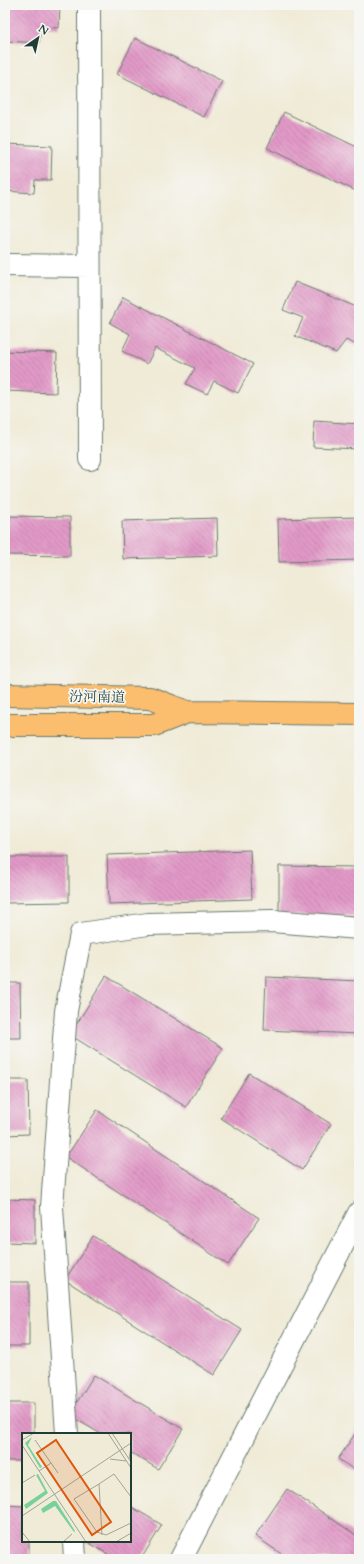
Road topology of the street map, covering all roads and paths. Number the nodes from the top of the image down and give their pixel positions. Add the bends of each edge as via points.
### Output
1 (89, 5) edge
2 (5, 265) edge
3 (90, 266) junction
4 (90, 459) dead end
5 (5, 695) edge
6 (187, 712) junction
7 (359, 714) edge
8 (5, 725) edge
9 (359, 928) edge
10 (359, 1213) edge
11 (67, 1433) edge
12 (74, 1542) edge
13 (75, 1559) edge
14 (181, 1559) edge

1 - 3 lane
2 - 3 lane
3 - 4 lane
5 - 6 main road, 汾河南道 via 150,698
6 - 7 main road, 汾河南道
6 - 8 main road, 汾河南道 via 154,725
9 - 11 lane via 272,921 148,924 81,934 66,1011 52,1207
10 - 14 lane
12 - 13 lane

